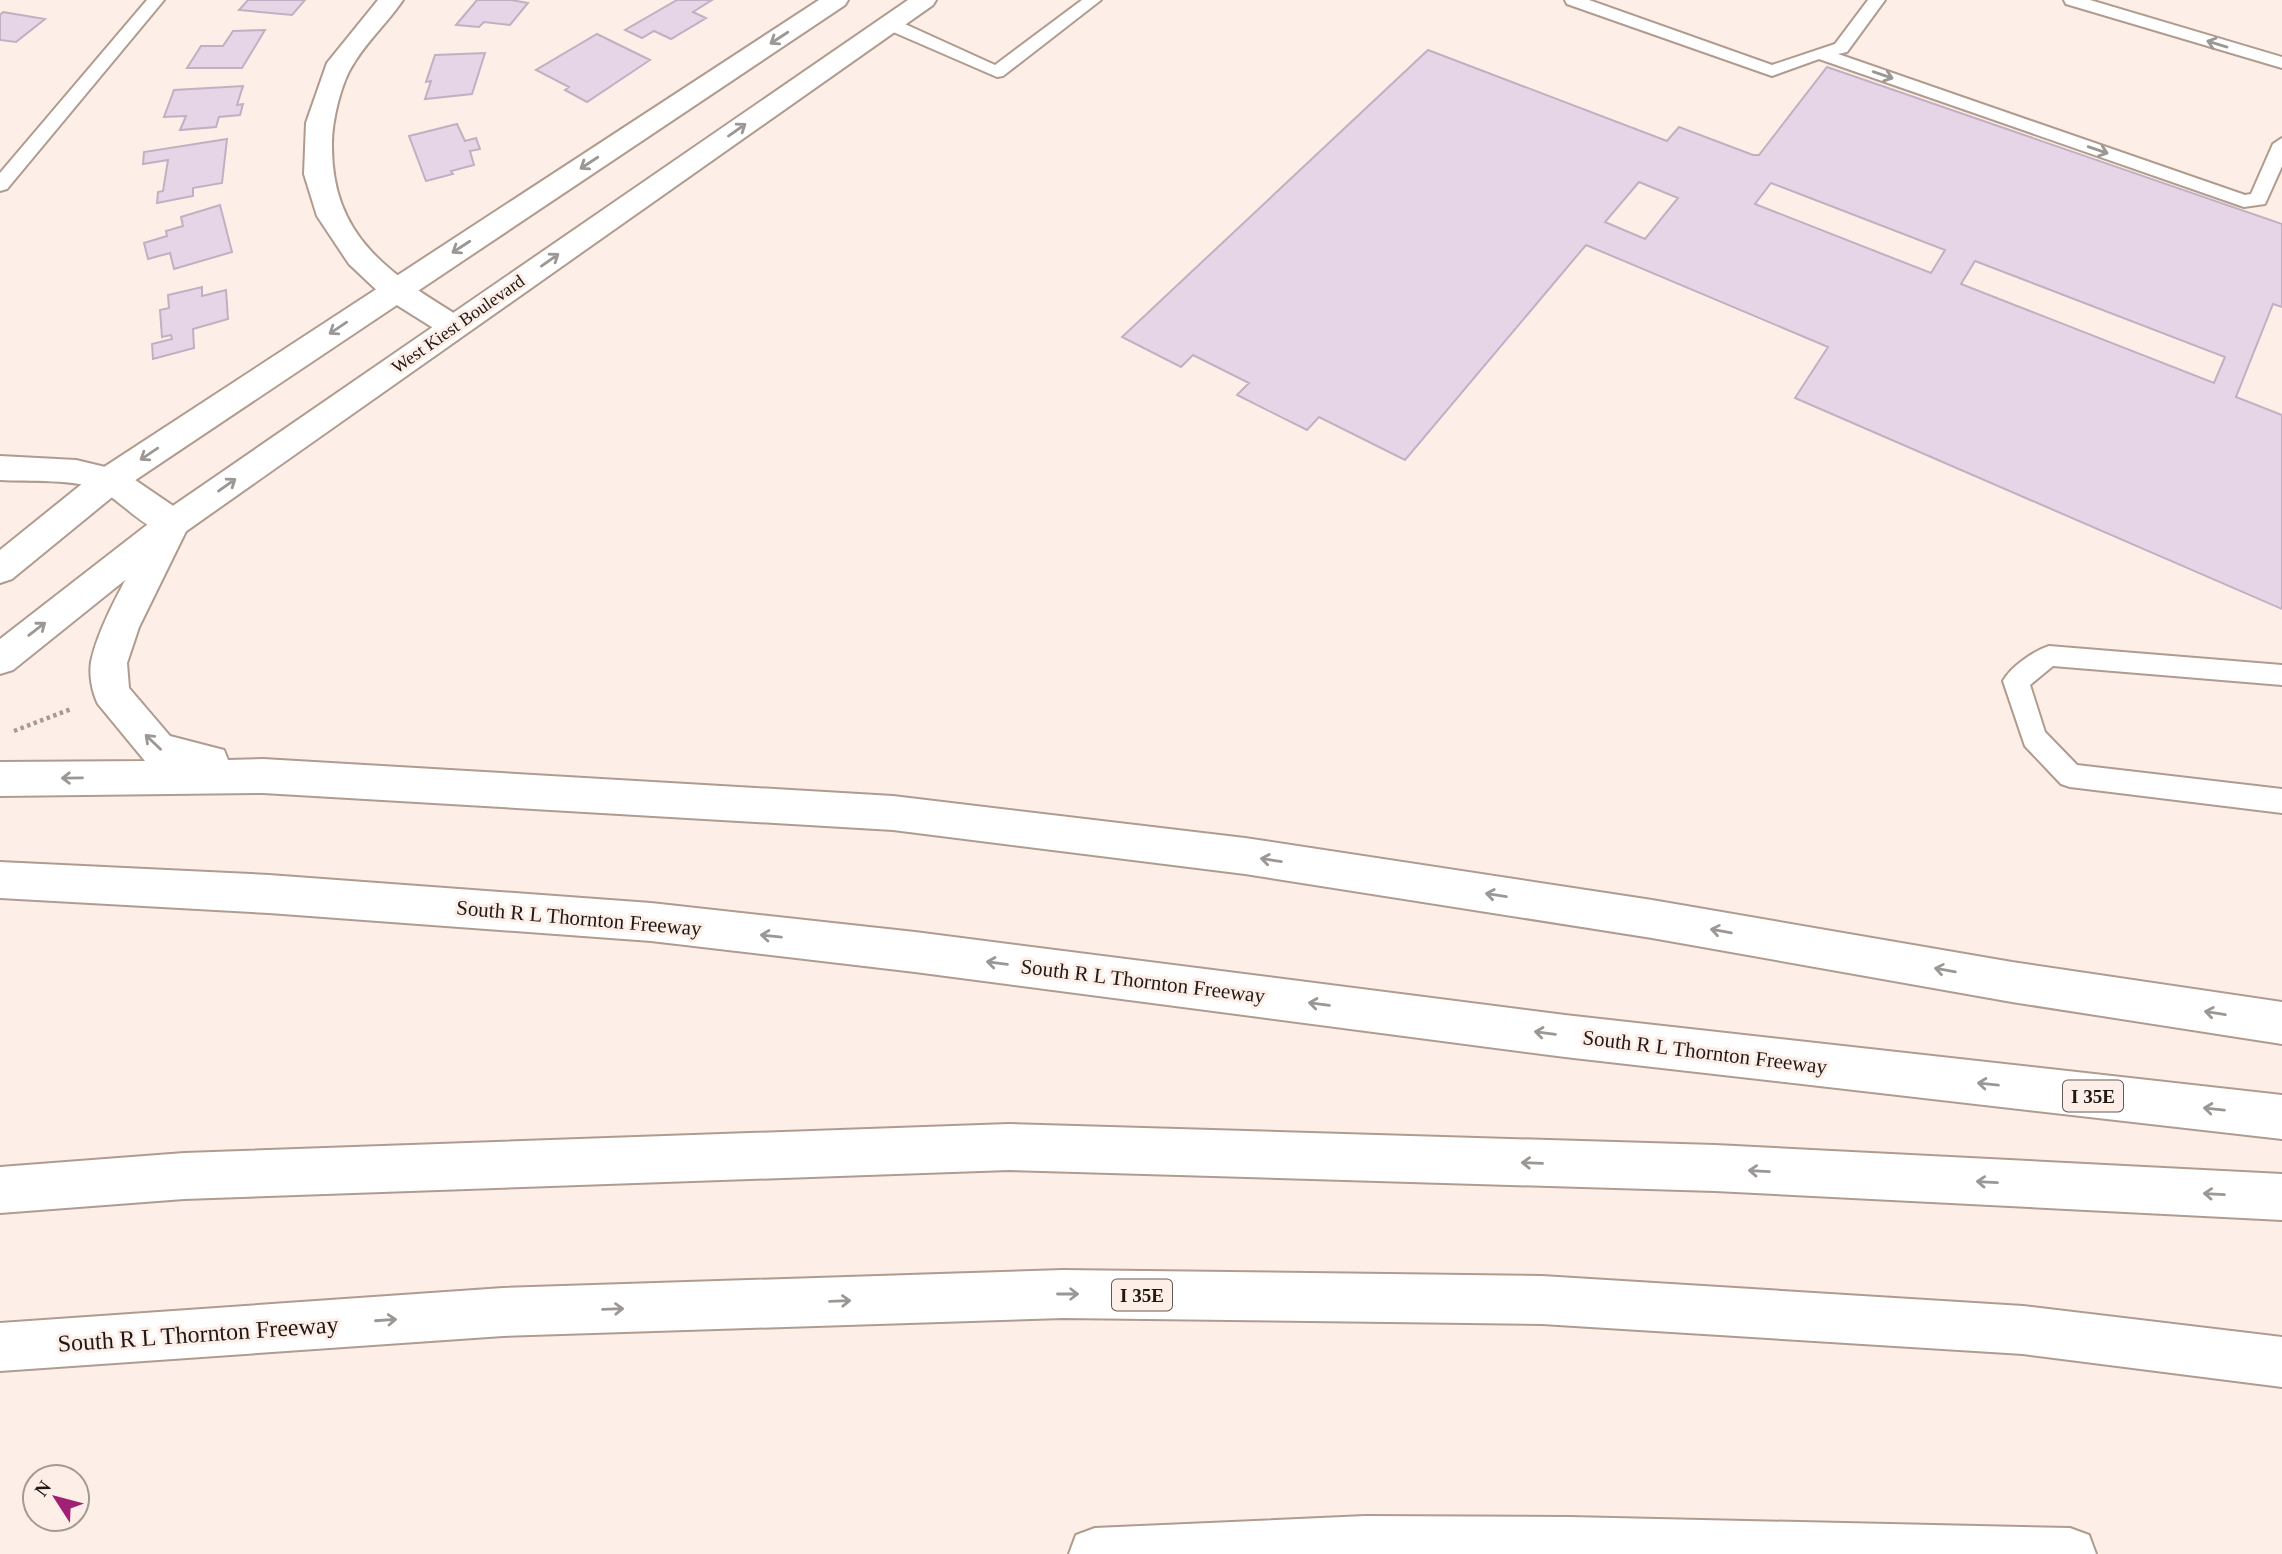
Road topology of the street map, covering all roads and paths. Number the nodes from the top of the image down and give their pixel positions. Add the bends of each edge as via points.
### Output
1 (156, 0) edge
2 (391, 0) edge
3 (836, 0) edge
4 (924, 0) edge
5 (1093, 0) edge
6 (1573, 0) edge
7 (1877, 0) edge
8 (2072, 0) edge
9 (890, 24) junction
10 (1819, 53) junction
11 (2282, 63) edge
12 (2282, 144) edge
13 (0, 185) edge
14 (395, 290) junction
15 (454, 327) junction
16 (0, 468) edge
17 (110, 480) junction
18 (173, 523) junction
19 (0, 569) edge
20 (0, 659) edge
21 (2282, 675) edge
22 (75, 707) dead end
23 (13, 732) dead end
24 (263, 776) junction
25 (0, 779) edge
26 (2282, 801) edge
27 (8, 879) edge
28 (2282, 1023) edge
29 (2282, 1117) edge
30 (0, 1190) edge
31 (2282, 1197) edge
32 (0, 1347) edge
33 (2282, 1362) edge
34 (1095, 1554) edge
35 (2070, 1554) edge

1 - 13 lane
2 - 14 main road via 340,63 319,123 318,174 331,216 359,257
3 -> 14 main road
4 - 9 main road, West Kiest Boulevard
5 - 9 lane via 997,72
6 - 10 lane via 1772,71
7 - 10 lane via 1841,48
11 -> 8 lane
15 -> 9 main road, West Kiest Boulevard
10 -> 12 lane via 2244,201 2258,200
14 - 15 main road
14 -> 17 main road
18 -> 15 main road, West Kiest Boulevard
16 - 17 main road via 76,472
17 - 18 main road
17 - 19 main road
20 -> 18 main road, West Kiest Boulevard
24 -> 18 main road via 158,749 111,693 109,663 121,628
21 - 26 lane via 2049,656 2016,681 2034,738 2070,776
22 - 23 path
24 -> 25 main road
28 -> 24 main road via 1245,856 893,813
29 -> 27 main road, South R L Thornton Freeway / I 35E via 1565,1036 651,922
31 -> 30 main road via 1715,1168 1009,1147 184,1176
32 -> 33 main road, South R L Thornton Freeway / I 35E via 503,1312 1063,1294 1542,1300 2023,1330
34 - 35 main road via 1364,1542

